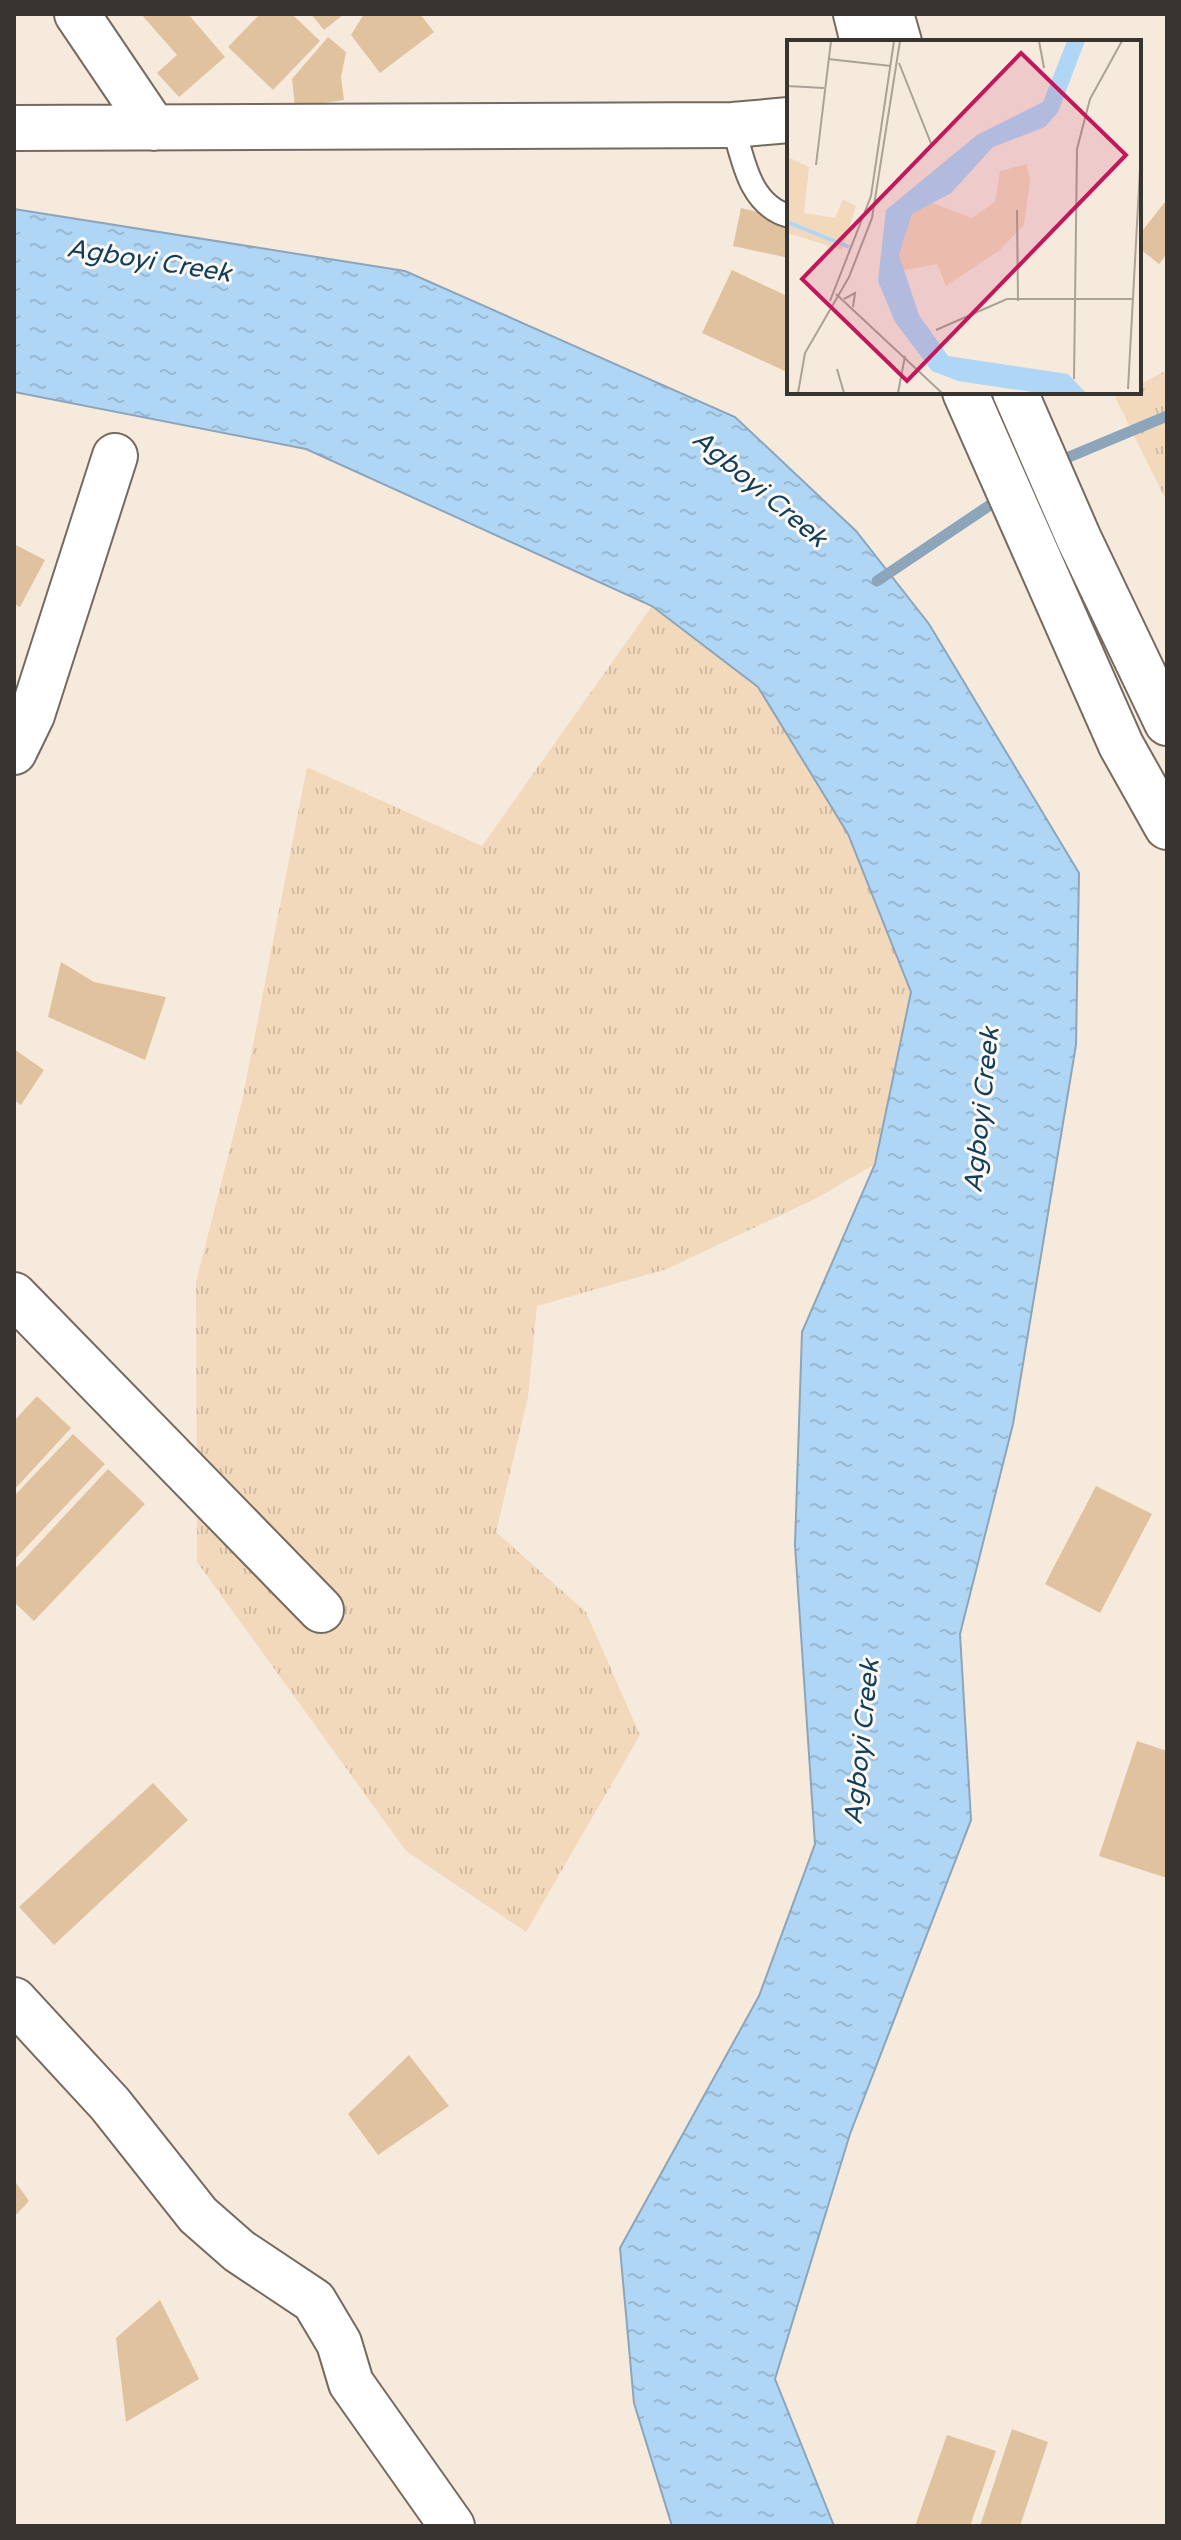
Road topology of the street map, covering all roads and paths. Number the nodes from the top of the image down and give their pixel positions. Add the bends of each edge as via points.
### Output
1 (77, 14) edge
2 (856, 14) edge
3 (891, 14) edge
4 (862, 40) edge
5 (898, 40) edge
6 (787, 120) edge
7 (733, 125) junction
8 (14, 128) edge
9 (154, 128) junction
10 (787, 216) edge
11 (966, 394) edge
12 (1016, 394) edge
13 (115, 456) dead end
14 (1167, 723) edge
15 (14, 752) edge
16 (1167, 827) edge
17 (14, 1295) edge
18 (321, 1610) dead end
19 (14, 2000) edge
20 (452, 2526) edge

1 - 9 street
2 - 4 street
3 - 5 street
6 - 7 street
7 - 9 street
7 - 10 lane via 750,183 759,197
8 - 9 street
11 - 16 street via 1121,745
12 - 14 street
13 - 15 street via 32,715
17 - 18 street
19 - 20 street via 110,2104 198,2215 239,2251 314,2301 339,2343 351,2383

